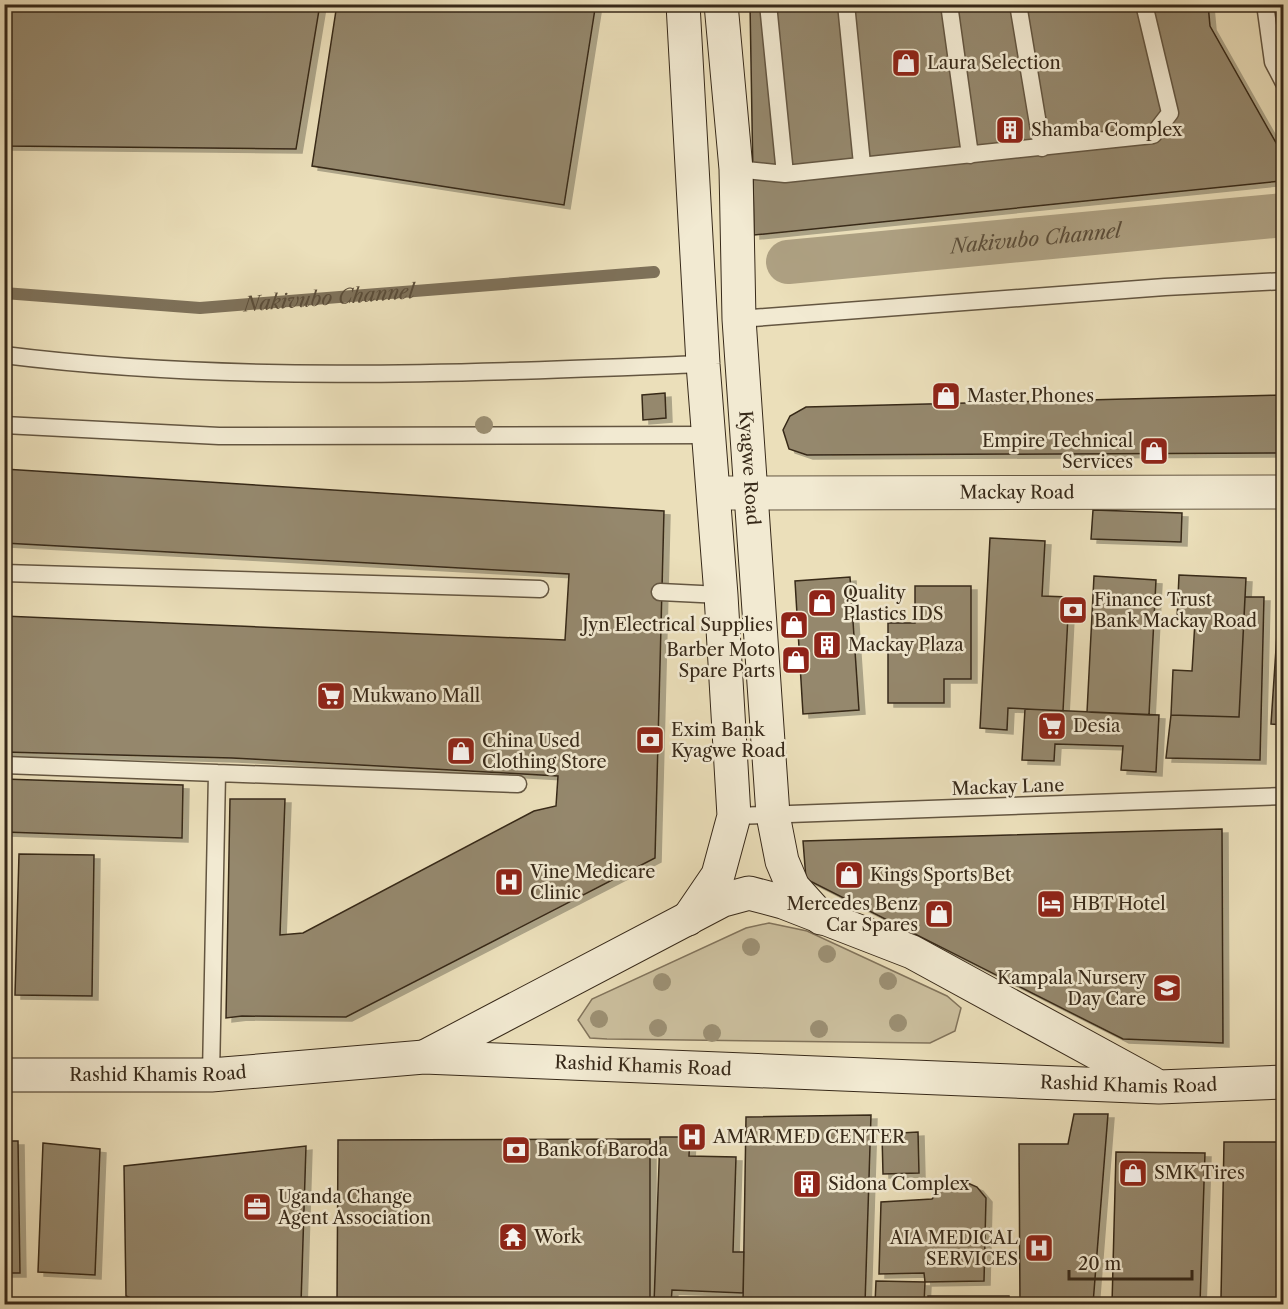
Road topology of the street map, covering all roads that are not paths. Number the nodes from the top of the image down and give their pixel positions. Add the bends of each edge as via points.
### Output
1 (683, 4) edge
2 (721, 4) edge
3 (768, 4) edge
4 (846, 4) edge
5 (949, 4) edge
6 (1018, 4) edge
7 (1144, 4) edge
8 (1265, 4) edge
9 (1284, 83) edge
10 (1042, 148) junction
11 (970, 154) junction
12 (862, 164) junction
13 (736, 169) junction
14 (785, 174) junction
15 (1284, 281) edge
16 (739, 319) junction
17 (4, 355) edge
18 (703, 364) junction
19 (4, 425) edge
20 (708, 435) junction
21 (750, 492) junction
22 (1284, 492) edge
23 (714, 493) junction
24 (4, 573) edge
25 (540, 589) dead end
26 (660, 592) dead end
27 (721, 595) junction
28 (4, 765) edge
29 (217, 773) junction
30 (518, 784) dead end
31 (1284, 796) edge
32 (773, 815) junction
33 (734, 816) junction
34 (820, 918) junction
35 (688, 919) junction
36 (424, 1057) junction
37 (4, 1075) edge
38 (211, 1075) junction
39 (1284, 1082) edge
40 (1159, 1087) junction

1 - 18 street, Kyagwe Road
2 - 13 street, Kyagwe Road
3 - 14 lane
4 - 12 lane
5 - 11 lane
6 - 10 lane
7 - 10 lane via 1170,112 1153,135
8 - 9 lane via 1273,62
10 - 11 lane
11 - 12 lane
12 - 14 lane
13 - 14 lane
13 - 16 street, Kyagwe Road
15 - 16 lane
16 - 21 street, Kyagwe Road
17 - 18 lane via 83,365 255,372 525,371
18 - 20 street, Kyagwe Road
19 - 20 lane via 219,436
20 - 23 street, Kyagwe Road
21 - 22 street, Mackay Road
21 - 23 street, Mackay Road
21 - 32 street, Kyagwe Road
23 - 27 street, Kyagwe Road
24 - 25 lane
26 - 27 lane
27 - 33 street, Kyagwe Road
28 - 29 lane
29 - 30 lane
29 - 38 lane
31 - 32 lane, Mackay Lane
32 - 33 lane, Mackay Lane
32 - 34 street, Kyagwe Road via 782,861 793,887
33 - 35 street, Kyagwe Road via 718,875
34 - 35 street via 749,893 723,900
34 - 40 street via 912,952
35 - 36 street
36 - 38 street, Rashid Khamis Road
36 - 40 street, Rashid Khamis Road
37 - 38 street, Rashid Khamis Road
39 - 40 street, Rashid Khamis Road

